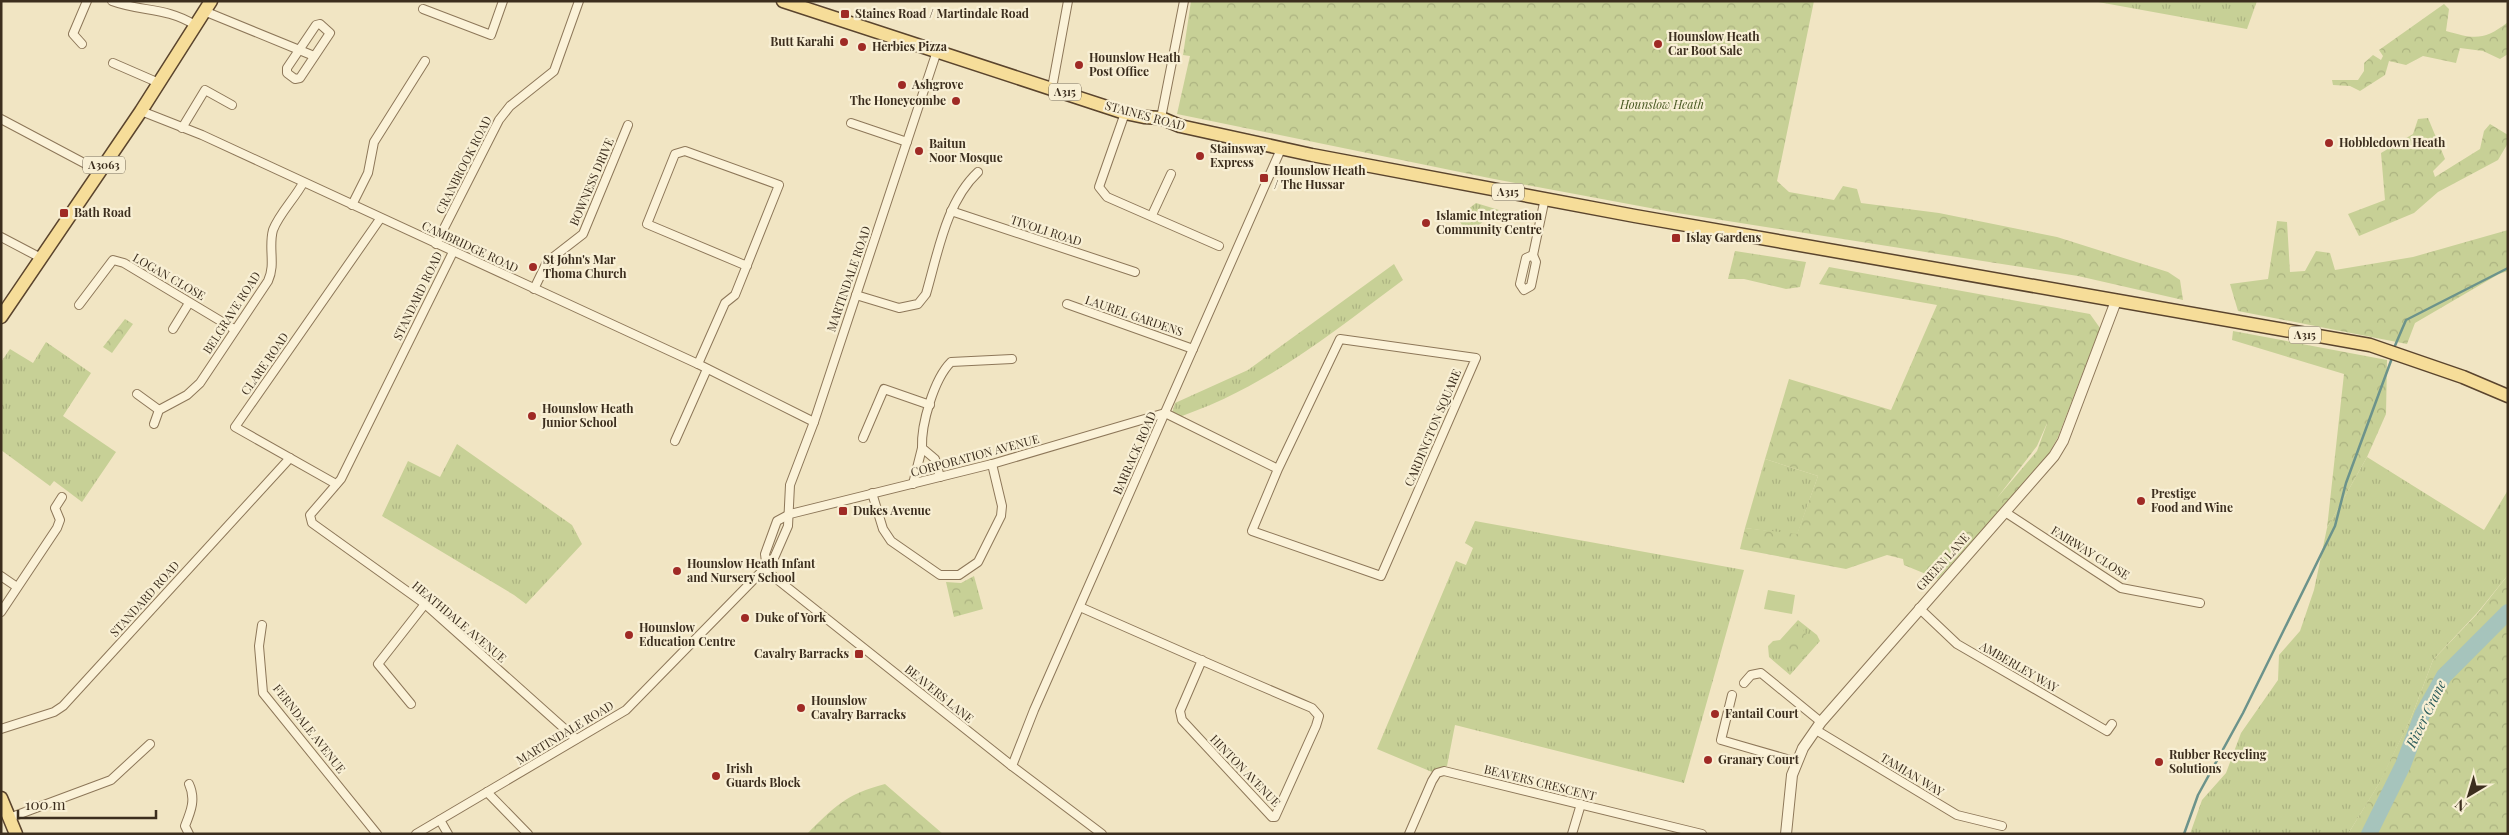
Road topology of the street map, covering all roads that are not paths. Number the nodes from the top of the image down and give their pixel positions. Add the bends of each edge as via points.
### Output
1 (87, 1) edge
2 (112, 1) edge
3 (503, 1) edge
4 (579, 1) edge
5 (783, 1) edge
6 (1068, 1) edge
7 (1184, 1) edge
8 (208, 6) edge
9 (423, 9) dead end
10 (195, 25) junction
11 (82, 44) dead end
12 (299, 50) junction
13 (936, 51) junction
14 (314, 56) junction
15 (425, 61) dead end
16 (113, 63) dead end
17 (159, 83) junction
18 (1052, 88) junction
19 (232, 105) dead end
20 (141, 111) junction
21 (1125, 113) junction
22 (1161, 118) junction
23 (1, 119) edge
24 (851, 123) dead end
25 (628, 125) dead end
26 (182, 128) junction
27 (907, 142) junction
28 (1281, 149) junction
29 (99, 172) junction
30 (978, 172) dead end
31 (1170, 174) dead end
32 (303, 183) junction
33 (1545, 198) junction
34 (352, 205) junction
35 (951, 211) junction
36 (1152, 215) junction
37 (380, 219) junction
38 (1, 237) edge
39 (436, 244) junction
40 (1219, 246) dead end
41 (452, 252) junction
42 (1532, 255) dead end
43 (41, 258) junction
44 (747, 266) junction
45 (1135, 272) dead end
46 (534, 289) junction
47 (856, 295) junction
48 (2116, 302) junction
49 (189, 303) junction
50 (1067, 304) dead end
51 (79, 305) dead end
52 (1, 317) edge
53 (173, 329) dead end
54 (234, 329) junction
55 (1193, 348) junction
56 (1012, 359) dead end
57 (698, 364) junction
58 (707, 369) junction
59 (137, 394) dead end
60 (2508, 396) edge
61 (930, 405) junction
62 (159, 410) junction
63 (1165, 413) junction
64 (814, 422) junction
65 (154, 424) dead end
66 (863, 438) dead end
67 (674, 441) dead end
68 (922, 448) junction
69 (290, 458) junction
70 (992, 464) junction
71 (1278, 469) junction
72 (940, 477) junction
73 (336, 484) junction
74 (913, 484) junction
75 (872, 493) junction
76 (62, 497) dead end
77 (2005, 512) junction
78 (790, 514) junction
79 (765, 565) junction
80 (1, 576) edge
81 (17, 587) junction
82 (2200, 603) dead end
83 (425, 604) junction
84 (1080, 607) junction
85 (1919, 608) junction
86 (1, 612) edge
87 (262, 625) dead end
88 (1202, 660) junction
89 (1744, 683) dead end
90 (1732, 695) dead end
91 (411, 704) dead end
92 (2112, 724) dead end
93 (1819, 726) junction
94 (1, 729) edge
95 (576, 739) junction
96 (150, 744) dead end
97 (1797, 762) junction
98 (1012, 766) junction
99 (189, 784) dead end
100 (487, 792) junction
101 (1, 798) edge
102 (1581, 804) junction
103 (9, 818) junction
104 (440, 820) junction
105 (2002, 826) dead end
106 (16, 834) edge
107 (189, 834) edge
108 (377, 834) edge
109 (416, 834) edge
110 (448, 834) edge
111 (528, 834) edge
112 (1102, 834) edge
113 (1409, 834) edge
114 (1572, 834) edge
115 (1702, 834) edge
116 (1786, 834) edge

1 - 11 street via 73,34
2 - 10 street via 133,8 164,11
3 - 9 street via 490,35
4 - 39 street, CRANBROOK ROAD via 554,71 510,106 499,120
5 - 13 main road, STAINES ROAD / A315
6 - 18 street
7 - 22 street
8 - 10 main road, A3063
8 - 12 street
10 - 17 main road, A3063
12 - 14 street
12 - 14 street via 287,68 287,73 295,79 300,78
12 - 14 street via 320,24 330,33
13 - 18 main road, STAINES ROAD / A315
13 - 27 street, MARTINDALE ROAD
15 - 34 street via 374,142 368,173
16 - 17 street
17 - 20 main road, A3063
18 - 21 main road, STAINES ROAD / A315
19 - 26 street via 205,90
20 - 26 street, CAMBRIDGE ROAD
20 - 29 main road, A3063
21 - 22 main road, STAINES ROAD / A315
21 - 36 street via 1099,187 1107,197
22 - 28 main road, STAINES ROAD / A315 via 1180,126
23 - 29 street
24 - 27 street
25 - 46 street, BOWNESS DRIVE via 583,234 547,262
26 - 32 street, CAMBRIDGE ROAD
27 - 47 street, MARTINDALE ROAD
28 - 33 main road, A315
28 - 55 street, BARRACK ROAD
29 - 43 main road, A3063
30 - 35 street via 965,184
31 - 36 street
32 - 34 street, CAMBRIDGE ROAD
32 - 54 street, BELGRAVE ROAD via 274,229 270,277
33 - 42 street
33 - 48 main road, A315
34 - 37 street, CAMBRIDGE ROAD
35 - 45 street, TIVOLI ROAD
35 - 47 street via 926,294 918,304 899,308
36 - 40 street
37 - 39 street, CAMBRIDGE ROAD
37 - 69 street, CLARE ROAD via 235,427
38 - 43 street
39 - 41 street, CAMBRIDGE ROAD
41 - 46 street, CAMBRIDGE ROAD
41 - 73 street, STANDARD ROAD
43 - 52 main road, A3063
44 - 44 street via 779,185 685,151 674,154 647,224
44 - 57 street via 735,295 725,303
46 - 57 street, CAMBRIDGE ROAD
47 - 64 street, MARTINDALE ROAD
48 - 60 main road, A315 via 2383,349
48 - 77 street, GREEN LANE via 2063,441 2054,456
49 - 51 street, LOGAN CLOSE via 124,263 113,260
49 - 53 street
49 - 54 street, LOGAN CLOSE
50 - 55 street, LAUREL GARDENS
54 - 62 street, BELGRAVE ROAD via 200,383 188,395
55 - 63 street, BARRACK ROAD
56 - 61 street via 951,362 942,371
57 - 58 street, CAMBRIDGE ROAD
58 - 64 street, CAMBRIDGE ROAD
58 - 67 street
59 - 62 street
61 - 66 street via 884,389
61 - 68 street via 922,431
62 - 65 street
63 - 70 street, CORPORATION AVENUE
63 - 71 street
63 - 84 street, BARRACK ROAD
64 - 78 street, MARTINDALE ROAD via 790,485
68 - 72 street via 935,458
68 - 74 street
69 - 73 street, CLARE ROAD
69 - 94 street, STANDARD ROAD via 63,706
70 - 72 street, CORPORATION AVENUE
70 - 75 street via 1002,506 1001,516 978,562 959,575 940,575 890,541 883,530
71 - 71 street, CARDINGTON SQUARE via 1340,339 1476,358 1381,576 1252,531
72 - 74 street, CORPORATION AVENUE
73 - 83 street, HEATHDALE AVENUE via 310,515 312,523
74 - 75 street, CORPORATION AVENUE
75 - 78 street, CORPORATION AVENUE
76 - 81 street via 55,508 60,520 57,528
77 - 82 street, FAIRWAY CLOSE via 2121,588
77 - 85 street, GREEN LANE
78 - 79 street, MARTINDALE ROAD via 774,558
78 - 79 street via 777,521 765,554
79 - 95 street, MARTINDALE ROAD via 626,710
79 - 98 street, BEAVERS LANE
80 - 81 street
81 - 86 street
83 - 91 street via 378,664
83 - 95 street, HEATHDALE AVENUE
84 - 88 street, HINTON AVENUE
84 - 98 street, BARRACK ROAD
85 - 92 street, AMBERLEY WAY via 1957,644 2107,731
85 - 93 street, GREEN LANE
87 - 108 street, FERNDALE AVENUE via 259,646 263,693
88 - 88 street, HINTON AVENUE via 1312,708 1319,716 1275,816 1272,817 1182,720 1180,711
89 - 93 street, TAMIAN WAY via 1751,675 1761,673
90 - 97 street via 1720,740
93 - 97 street, GREEN LANE
93 - 105 street, TAMIAN WAY via 1957,815
95 - 100 street, MARTINDALE ROAD
96 - 103 street via 111,780
97 - 116 street, GREEN LANE via 1792,775
98 - 112 street, BEAVERS LANE
99 - 107 street via 194,793 185,826
100 - 104 street, MARTINDALE ROAD
100 - 111 street
101 - 103 main road
102 - 113 street, BEAVERS CRESCENT via 1444,771 1437,773 1432,782
102 - 114 street
102 - 115 street, BEAVERS CRESCENT
103 - 106 main road
104 - 109 street, MARTINDALE ROAD
104 - 110 street

